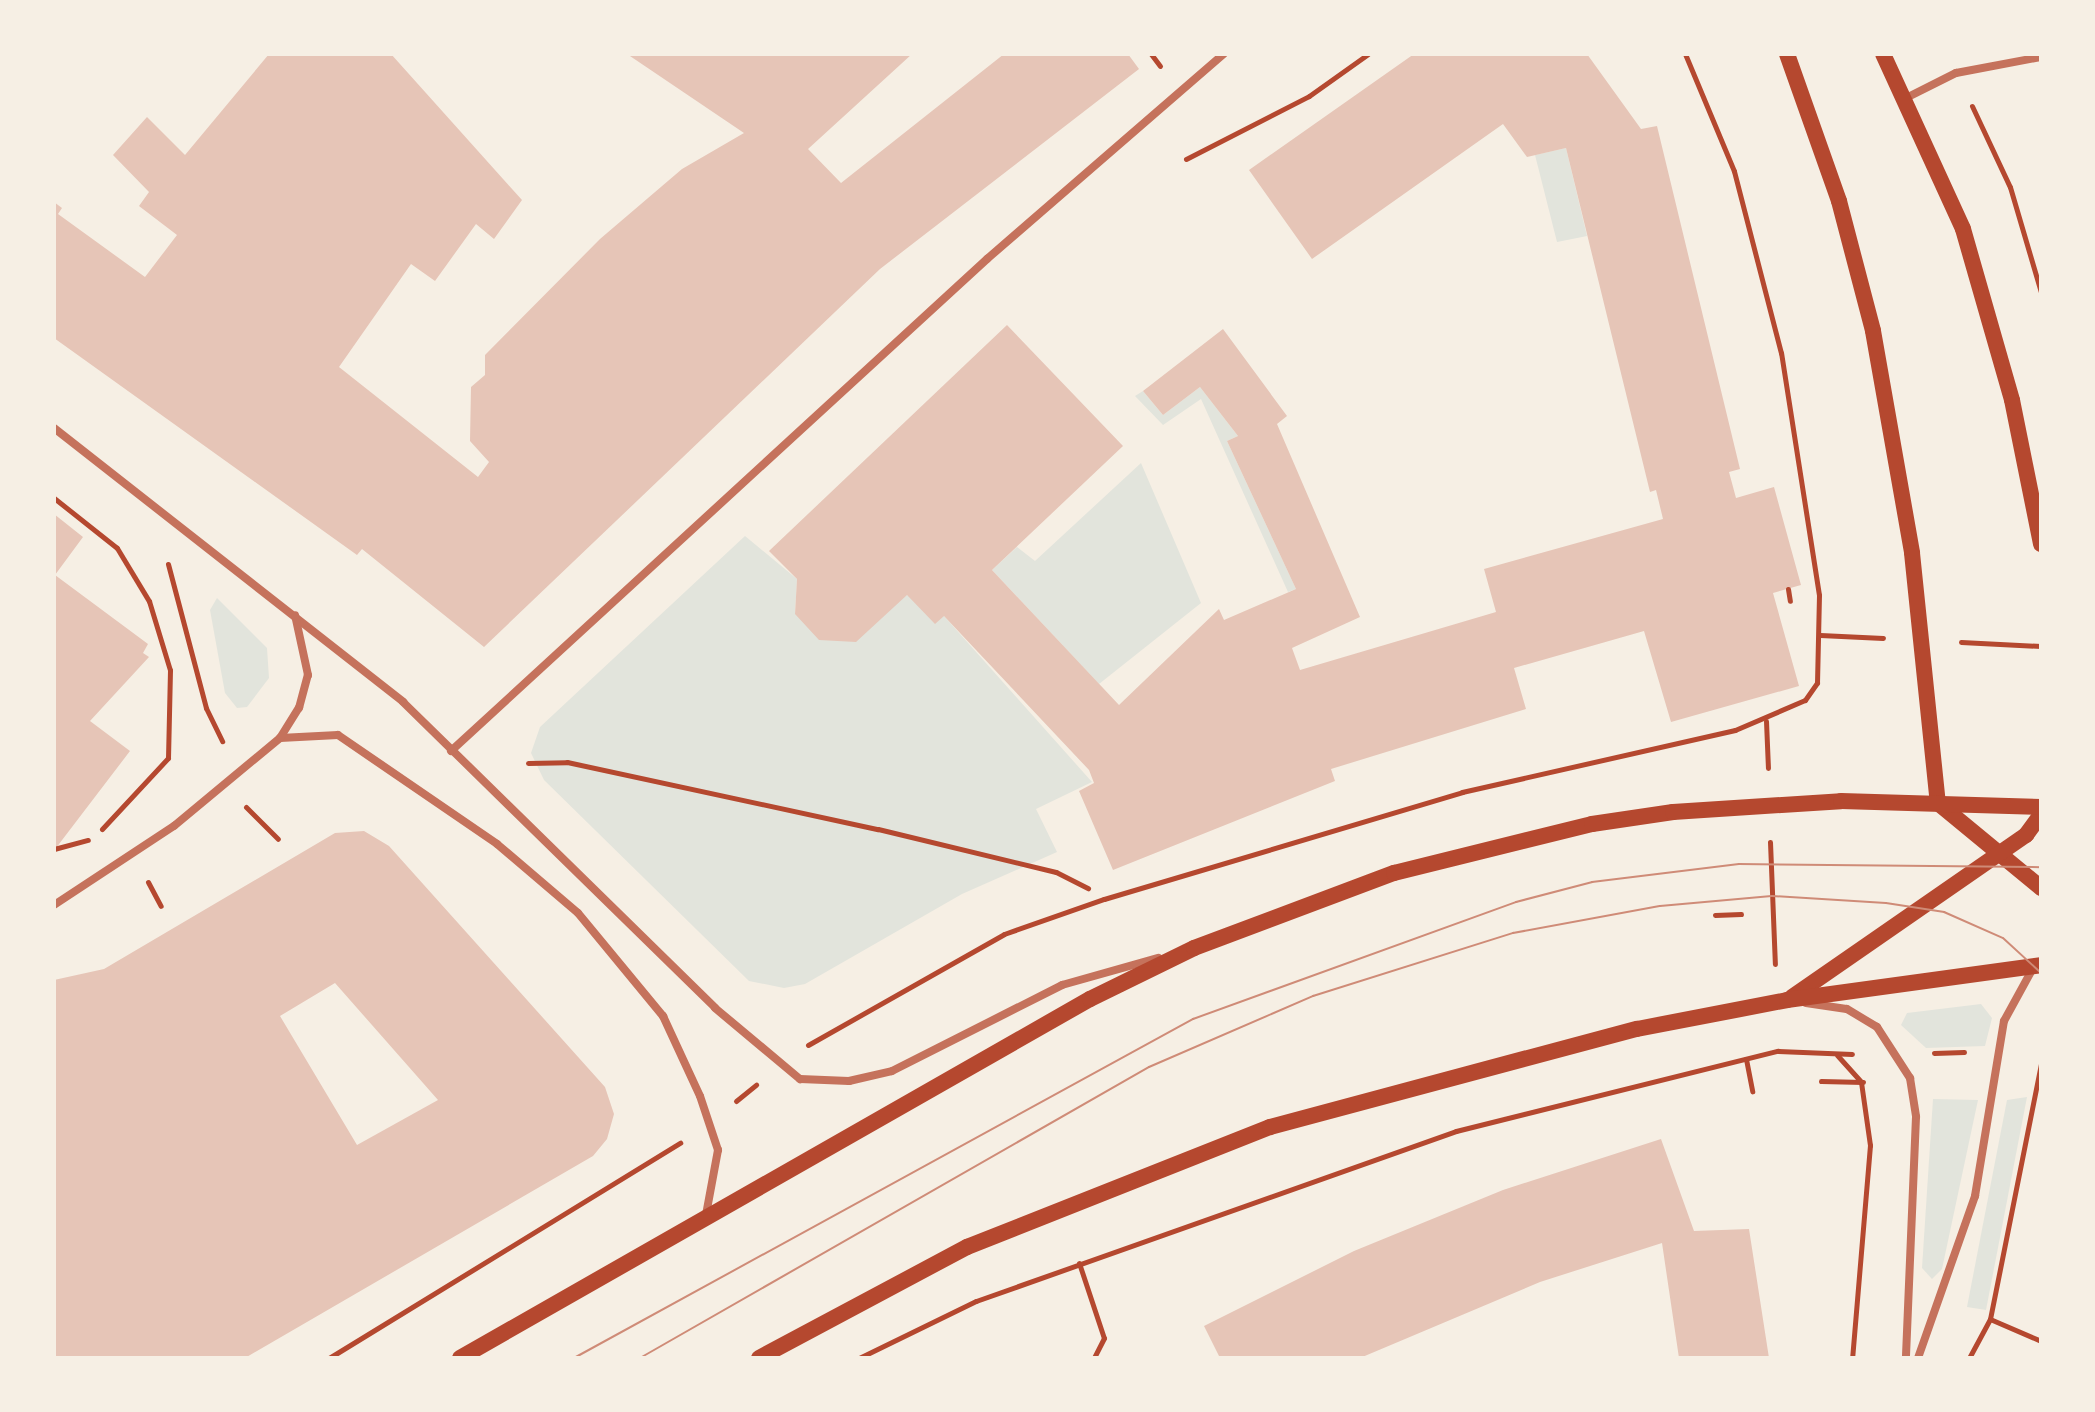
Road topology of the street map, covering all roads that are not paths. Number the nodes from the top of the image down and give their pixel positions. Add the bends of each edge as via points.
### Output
1 (1224, 54) edge
2 (1787, 54) edge
3 (1883, 54) edge
4 (2041, 57) edge
5 (1906, 98) junction
6 (54, 428) edge
7 (2041, 544) edge
8 (295, 614) junction
9 (280, 738) junction
10 (451, 751) junction
11 (1938, 803) junction
12 (2041, 807) edge
13 (2041, 814) edge
14 (1998, 855) junction
15 (2041, 888) edge
16 (54, 905) edge
17 (1194, 948) junction
18 (2038, 966) edge
19 (1782, 1001) junction
20 (705, 1218) junction
21 (460, 1358) edge
22 (759, 1358) edge
23 (1906, 1358) edge
24 (1918, 1358) edge

1 - 10 street via 987,259
2 - 11 main road via 1839,201 1873,331 1912,553
3 - 5 main road
4 - 5 street via 1956,73
5 - 7 main road via 1968,244 2012,400
6 - 8 street
8 - 9 street via 308,675 299,708
8 - 10 street
9 - 16 street via 153,842
9 - 20 street via 338,735 417,785 578,913 663,1016 710,1122 717,1183
10 - 17 street via 778,1067 800,1079 849,1081 892,1071 1062,985
11 - 12 main road
11 - 14 main road
11 - 17 main road via 1673,812 1527,838 1394,873
13 - 14 main road
14 - 15 main road
14 - 19 main road
17 - 20 main road via 990,1054
18 - 19 main road
18 - 24 street via 2011,996 1975,1196
19 - 22 main road via 1450,1074 1241,1137 967,1247
19 - 23 street via 1847,1009 1900,1053 1916,1117
20 - 21 main road

